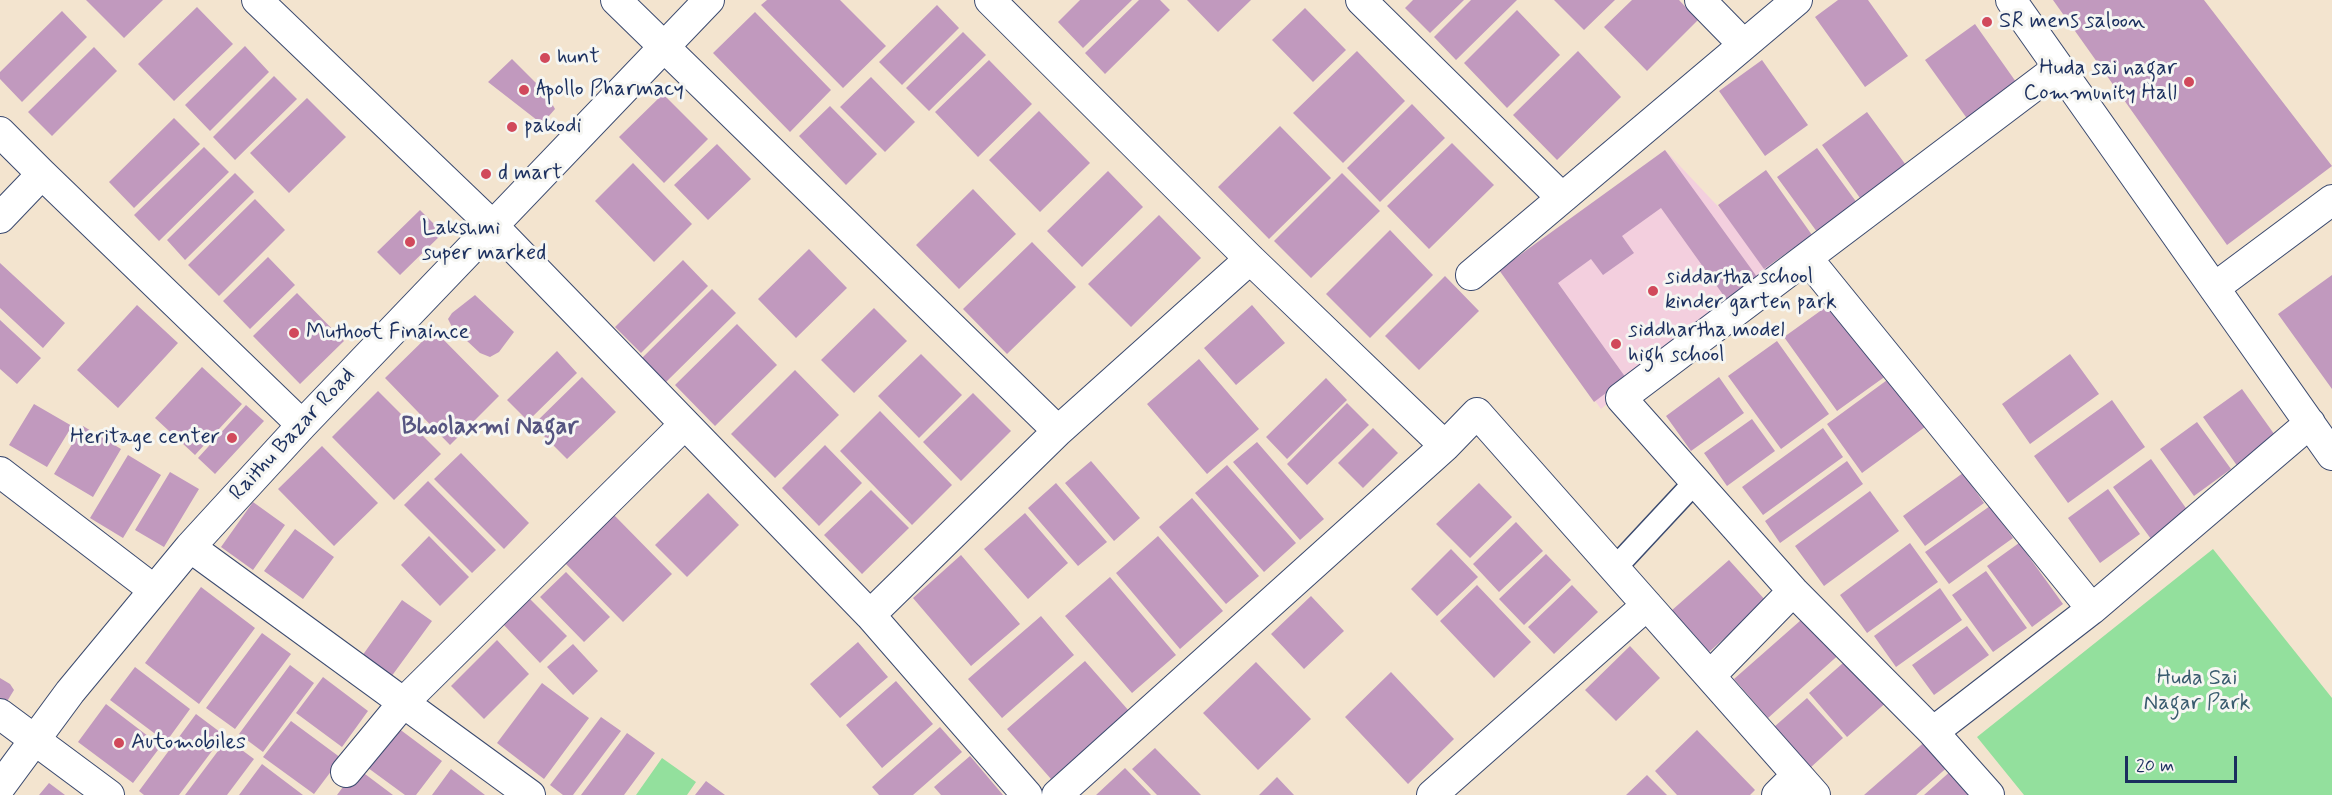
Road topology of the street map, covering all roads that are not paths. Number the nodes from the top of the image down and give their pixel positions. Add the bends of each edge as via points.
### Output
1 (257, 0) edge
2 (616, 0) edge
3 (709, 0) edge
4 (990, 0) edge
5 (1361, 0) edge
6 (1700, 0) edge
7 (1797, 0) edge
8 (2011, 0) edge
9 (1743, 44) junction
10 (663, 47) junction
11 (2058, 68) junction
12 (0, 132) edge
13 (42, 174) junction
14 (1562, 198) junction
15 (2332, 200) edge
16 (0, 218) edge
17 (493, 226) junction
18 (1807, 258) junction
19 (1250, 259) junction
20 (1471, 275) dead end
21 (2214, 288) junction
22 (2310, 423) junction
23 (302, 424) junction
24 (685, 424) junction
25 (1058, 431) junction
26 (1445, 446) junction
27 (2332, 454) edge
28 (0, 472) edge
29 (1696, 482) junction
30 (190, 547) junction
31 (1615, 568) junction
32 (154, 590) junction
33 (1793, 591) junction
34 (1647, 605) junction
35 (2092, 609) junction
36 (870, 615) junction
37 (1710, 676) junction
38 (403, 703) junction
39 (0, 714) edge
40 (1933, 732) junction
41 (35, 740) junction
42 (346, 772) dead end
43 (0, 787) edge
44 (1796, 788) edge
45 (109, 795) edge
46 (530, 795) edge
47 (1027, 795) edge
48 (1057, 795) edge
49 (1432, 795) edge
50 (1989, 795) edge

1 - 17 street
2 - 10 street
3 - 10 street, Raithu Bazar Road
4 - 19 street
5 - 14 street
6 - 9 street
7 - 9 street
8 - 11 street
9 - 14 street
10 - 17 street, Raithu Bazar Road
10 - 25 street
11 - 18 street
11 - 21 street
12 - 13 street
13 - 16 street
13 - 23 street
14 - 20 street
15 - 21 street
17 - 23 street, Raithu Bazar Road
17 - 24 street
18 - 29 street via 1621,398
18 - 35 street
19 - 25 street
19 - 26 street
21 - 22 street
22 - 27 street
22 - 35 street
23 - 30 street, Raithu Bazar Road
24 - 36 street
24 - 38 street
25 - 36 street
26 - 31 street via 1477,413
26 - 48 street
28 - 32 street
29 - 31 street
29 - 33 street
30 - 32 street, Raithu Bazar Road
30 - 38 street
31 - 34 street
32 - 41 street, Raithu Bazar Road
33 - 37 street
33 - 40 street
34 - 37 street
34 - 49 street
35 - 40 street
36 - 47 street
37 - 44 street
38 - 42 street
38 - 46 street
39 - 41 street
40 - 50 street
41 - 43 street, Raithu Bazar Road
41 - 45 street

